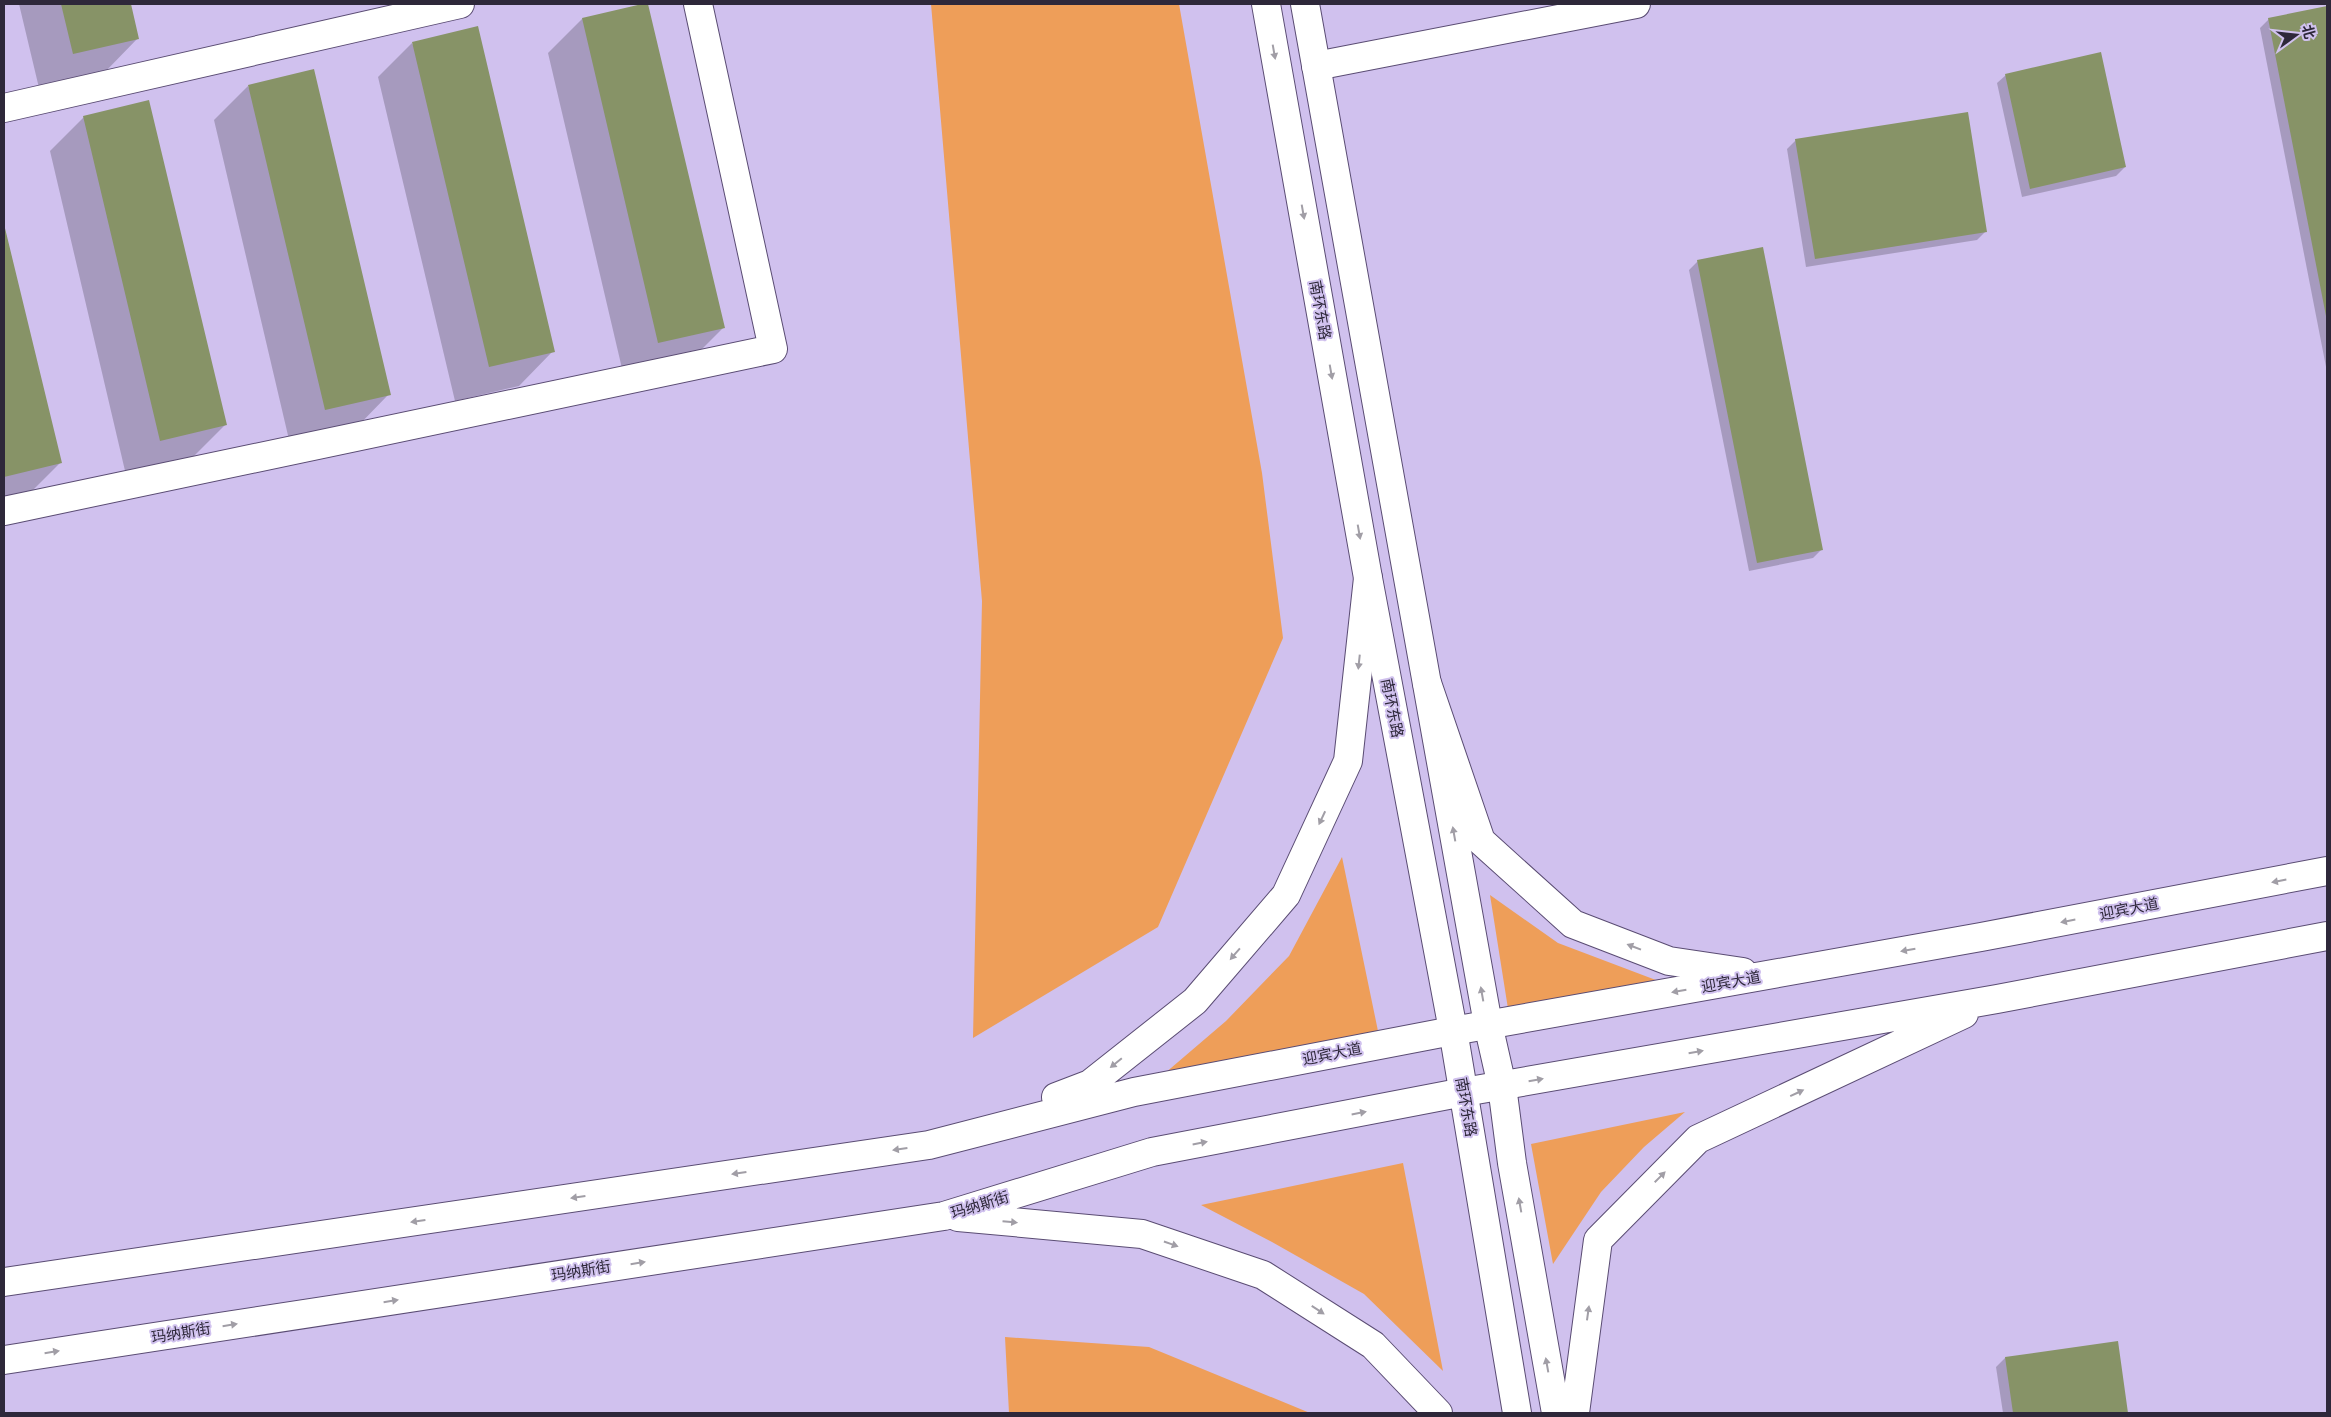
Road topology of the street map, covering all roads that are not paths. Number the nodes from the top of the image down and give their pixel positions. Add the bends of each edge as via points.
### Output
1 (460, 4) edge
2 (698, 4) edge
3 (1266, 4) edge
4 (1305, 4) edge
5 (1636, 4) edge
6 (1316, 66) junction
7 (4, 108) edge
8 (4, 511) edge
9 (1368, 578) junction
10 (1426, 683) junction
11 (2327, 871) edge
12 (2327, 936) edge
13 (1767, 975) junction
14 (1997, 999) junction
15 (1488, 1024) junction
16 (1453, 1030) junction
17 (1502, 1086) junction
18 (1464, 1092) junction
19 (929, 1145) junction
20 (944, 1216) junction
21 (4, 1282) edge
22 (4, 1360) edge
23 (1438, 1413) edge
24 (1517, 1413) edge
25 (1556, 1413) edge
26 (1575, 1413) edge

1 - 7 main road
2 - 8 main road via 773,349
3 -> 9 main road, 南环东路
4 - 6 main road
5 - 6 main road
6 - 10 main road
9 - 16 main road, 南环东路
9 -> 19 main road via 1348,761 1286,895 1195,1000 1090,1084
13 -> 10 main road via 1669,960 1573,924 1481,841
15 -> 10 main road
11 -> 13 main road, 迎宾大道
12 - 14 main road
13 -> 15 main road, 迎宾大道
17 -> 14 main road
26 -> 14 main road via 1598,1240 1698,1139
15 - 16 main road, 迎宾大道
15 - 17 main road
16 - 18 main road, 南环东路
16 - 19 main road, 迎宾大道 via 1134,1092
17 - 18 main road
25 -> 17 main road via 1512,1163
20 -> 18 main road, 玛纳斯街 via 1152,1152
18 - 24 main road, 南环东路
19 -> 21 main road
22 -> 20 main road, 玛纳斯街
20 -> 23 main road via 1142,1234 1263,1275 1372,1345

